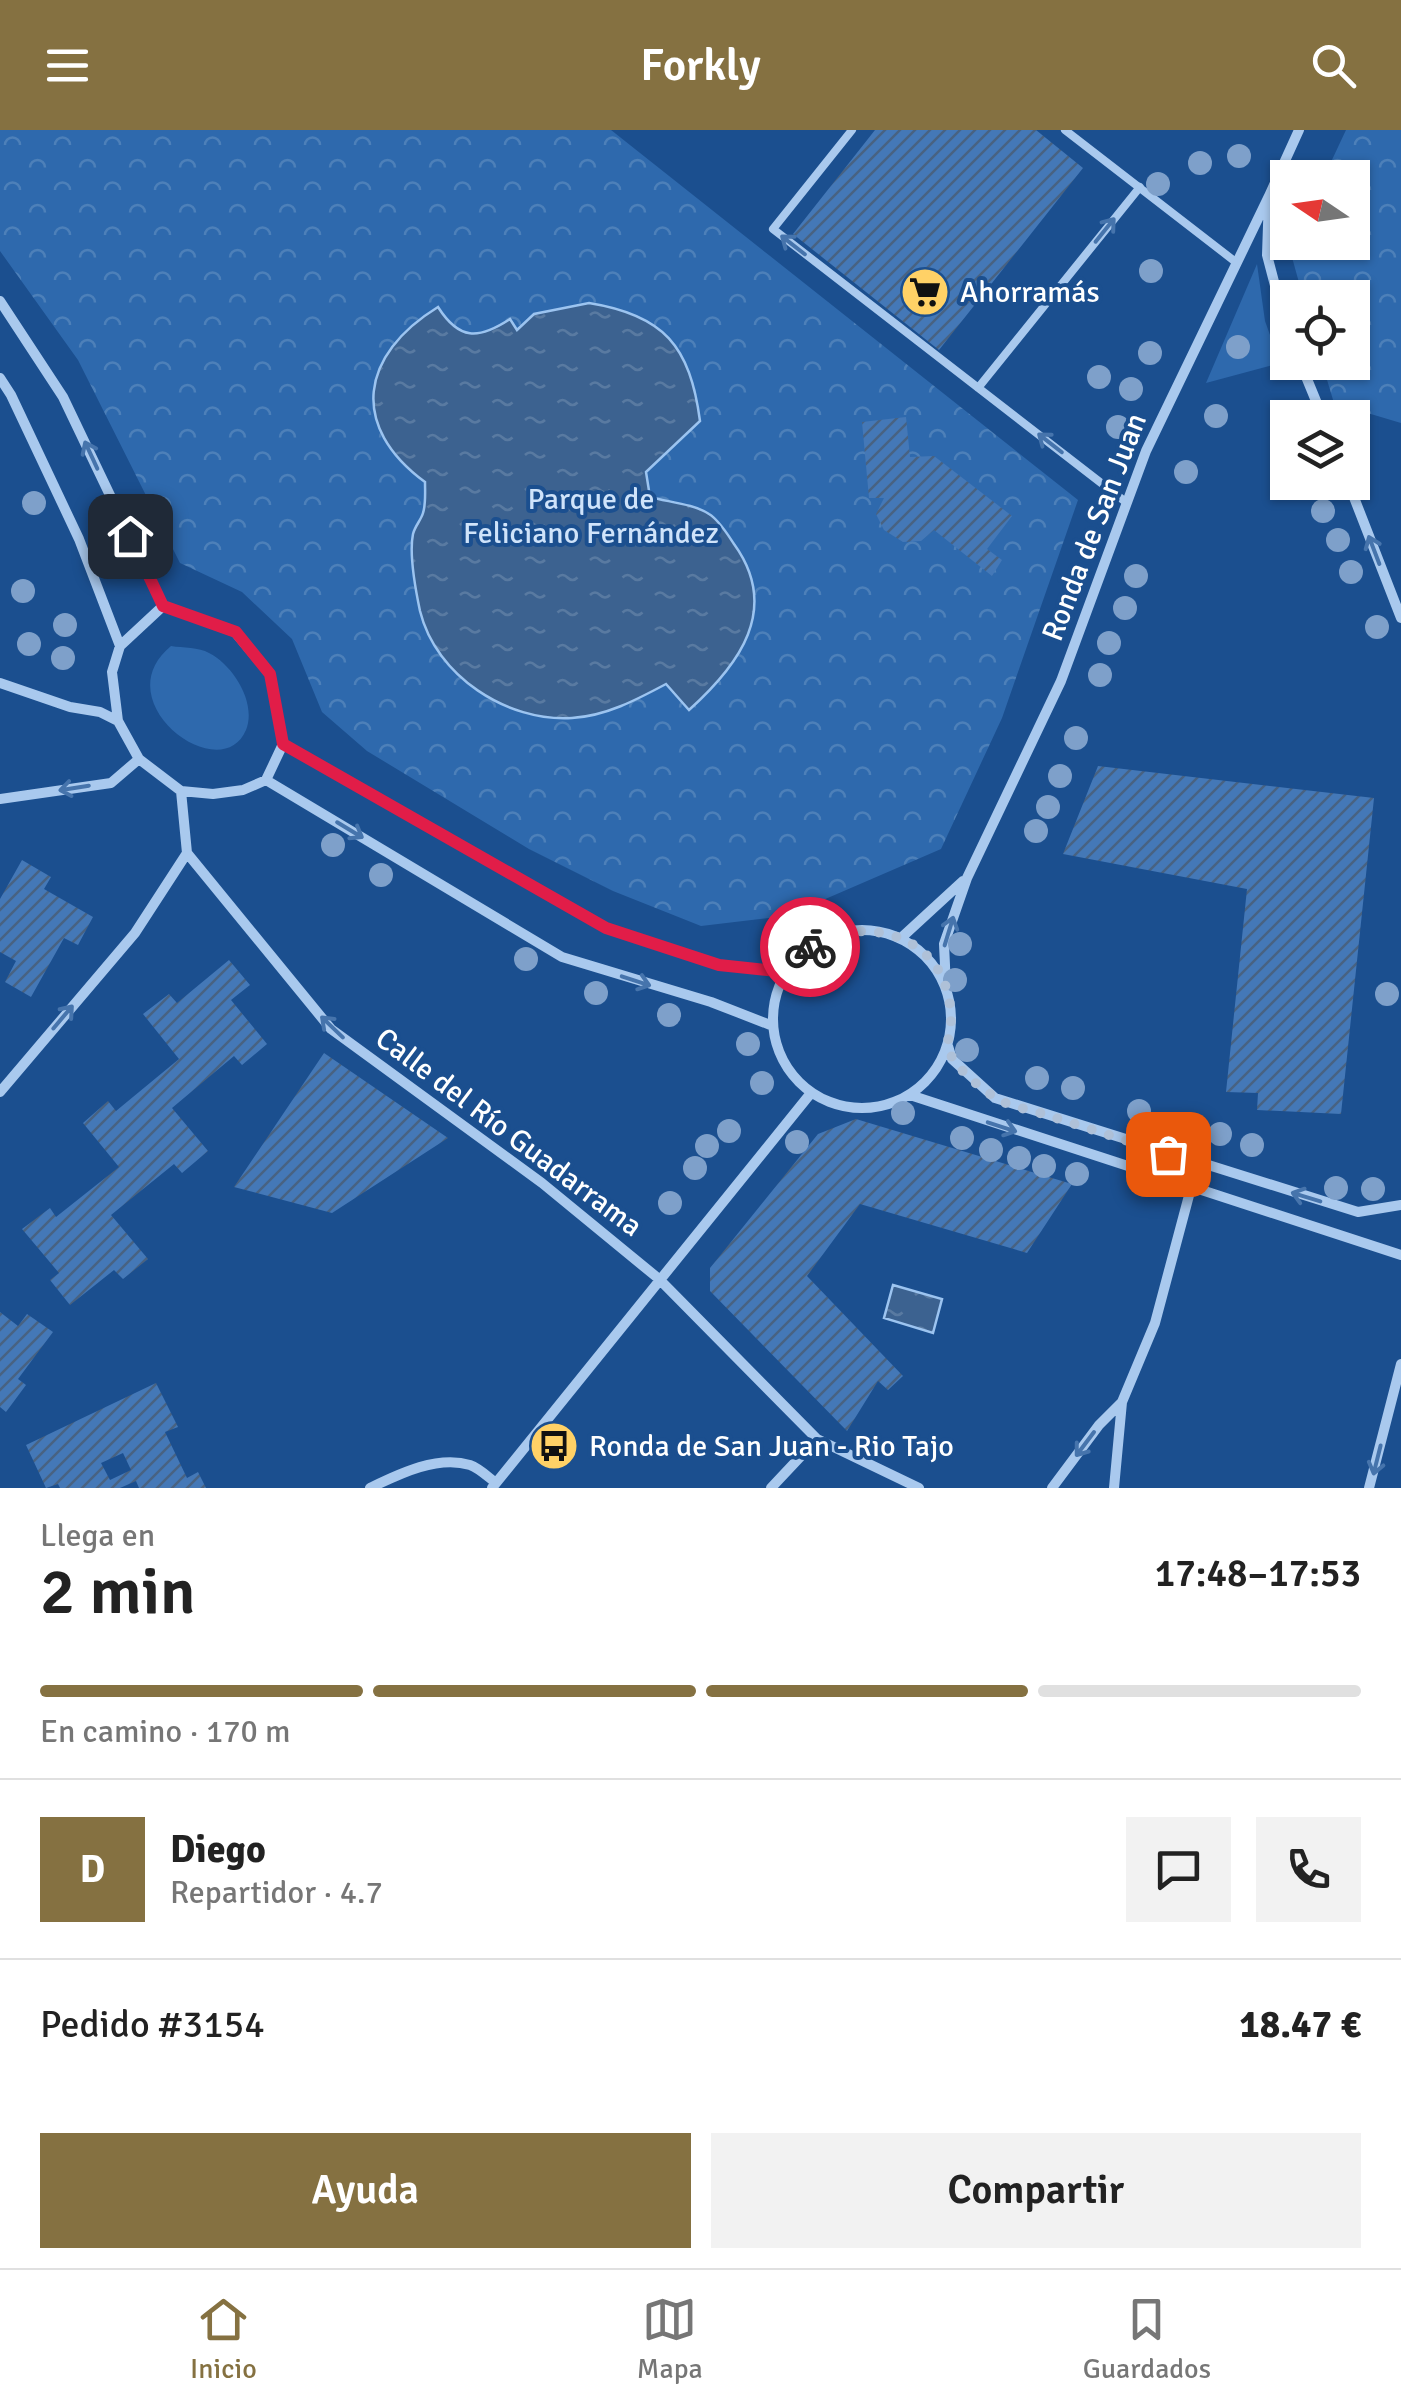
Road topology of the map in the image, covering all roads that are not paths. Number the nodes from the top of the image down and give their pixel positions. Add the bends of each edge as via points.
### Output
1 (852, 130) edge
2 (1065, 130) edge
3 (1298, 130) edge
4 (1140, 188) junction
5 (1269, 196) junction
6 (1237, 262) junction
7 (1274, 280) edge
8 (0, 301) edge
9 (0, 378) edge
10 (978, 388) junction
11 (1355, 500) edge
12 (1127, 503) junction
13 (163, 606) junction
14 (1401, 618) edge
15 (120, 646) junction
16 (0, 683) edge
17 (118, 721) junction
18 (283, 744) junction
19 (139, 758) junction
20 (266, 780) junction
21 (181, 790) junction
22 (0, 799) edge
23 (186, 853) junction
24 (967, 878) junction
25 (901, 938) junction
26 (786, 972) junction
27 (946, 987) junction
28 (773, 1026) junction
29 (948, 1046) junction
30 (0, 1092) edge
31 (810, 1092) junction
32 (910, 1095) junction
33 (1191, 1188) junction
34 (1401, 1206) edge
35 (1401, 1255) edge
36 (659, 1279) junction
37 (1401, 1364) edge
38 (1122, 1402) junction
39 (816, 1438) junction
40 (494, 1486) edge
41 (370, 1488) edge
42 (771, 1488) edge
43 (919, 1488) edge
44 (1052, 1488) edge
45 (1114, 1488) edge
46 (1369, 1488) edge

10 -> 1 lane via 773,230
2 - 4 lane
3 - 5 street, Ronda de San Juan
4 - 6 lane
10 -> 4 lane
5 - 6 street, Ronda de San Juan
5 - 7 street via 1267,255
6 - 12 street, Ronda de San Juan
13 -> 8 street via 64,397
9 - 15 street via 79,539
12 -> 10 lane
14 -> 11 street
12 - 24 street, Ronda de San Juan via 1061,681
13 - 15 street
13 - 18 street via 236,632 270,674
15 - 17 street via 112,672
16 - 17 street
17 - 19 street
18 - 20 street
18 - 26 street via 606,928 719,965
19 - 21 street
19 -> 22 street via 110,783
20 - 21 street via 213,794
20 -> 28 street via 562,957
21 - 23 street
30 -> 23 street via 135,934
36 -> 23 street, Calle del Río Guadarrama via 332,1029
24 - 25 street, Ronda de San Juan
27 -> 24 street, Ronda de San Juan via 944,944
25 - 26 street via 850,930 803,952
25 - 27 street via 936,967
26 - 28 street
27 - 29 street via 952,1016
28 - 31 street via 779,1052
29 - 32 street
34 -> 29 street via 1358,1212 995,1098 952,1058
31 - 32 street via 862,1109
31 - 36 street
32 -> 33 street
33 - 35 street
33 - 38 street via 1155,1324
36 - 39 street, Calle del Río Guadarrama
36 - 40 street
37 -> 46 street
38 -> 44 street
38 - 45 street
39 - 42 street
39 - 43 street, Calle del Río Guadarrama
40 - 41 street via 472,1465 438,1463

